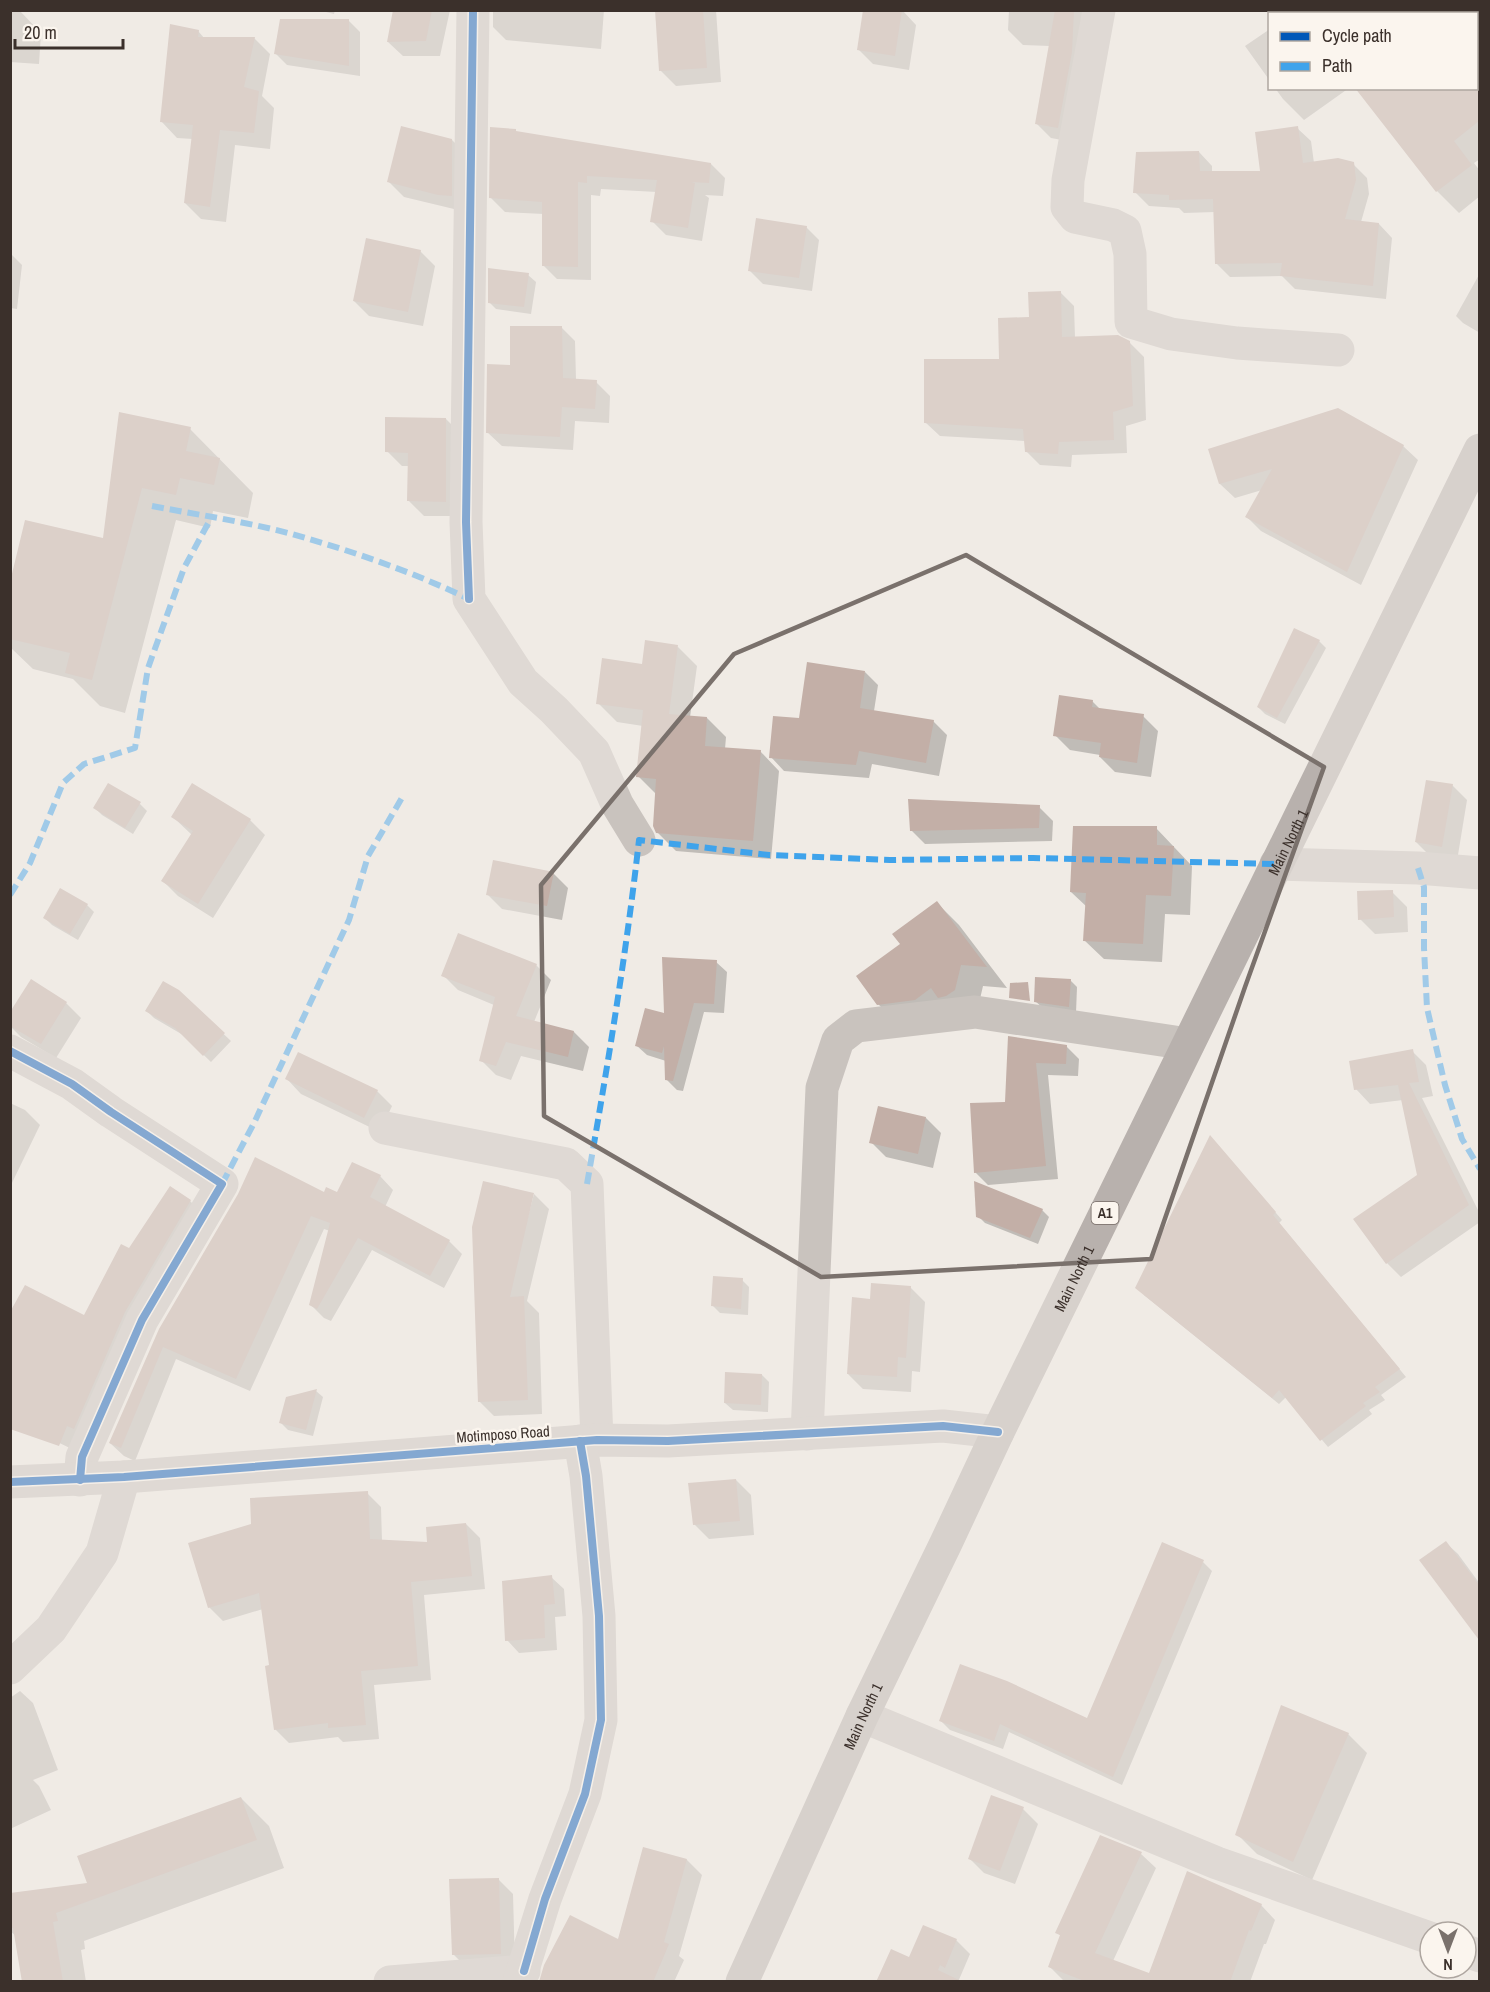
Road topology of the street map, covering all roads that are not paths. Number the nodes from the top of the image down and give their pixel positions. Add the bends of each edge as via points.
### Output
1 (473, 10) edge
2 (1100, 10) edge
3 (1338, 350) dead end
4 (1479, 450) edge
5 (639, 840) dead end
6 (1276, 864) junction
7 (1479, 873) edge
8 (1188, 1044) junction
9 (10, 1051) edge
10 (384, 1128) dead end
11 (998, 1432) junction
12 (807, 1434) junction
13 (589, 1441) junction
14 (124, 1477) junction
15 (80, 1480) junction
16 (10, 1482) edge
17 (10, 1668) edge
18 (862, 1716) junction
19 (1418, 1934) edge
20 (522, 1976) edge
21 (390, 1982) edge
22 (742, 1982) edge

1 - 5 street via 466,479 470,599 523,682 594,752 617,804
2 - 3 street via 1068,180 1067,207 1075,217 1125,231 1130,254 1131,322 1171,334 1237,343
4 - 6 main road, Main North 1 / A1
6 - 7 street
6 - 8 main road, Main North 1 / A1
8 - 11 main road, Main North 1 / A1
8 - 12 street via 975,1012 856,1026 838,1040 822,1088
9 - 15 street via 72,1084 222,1184 142,1320 82,1457
10 - 13 street via 566,1164 587,1184
11 - 12 street, Motimposo Road via 943,1426
11 - 18 main road, Main North 1 / A1
12 - 13 street, Motimposo Road
13 - 14 street, Motimposo Road
13 - 20 street via 586,1476 599,1616 601,1720 585,1794 545,1899
14 - 15 street, Motimposo Road
14 - 17 street via 102,1553 51,1629
15 - 16 street, Motimposo Road
18 - 19 street via 1217,1863
18 - 22 main road, Main North 1 / A1
20 - 21 street

